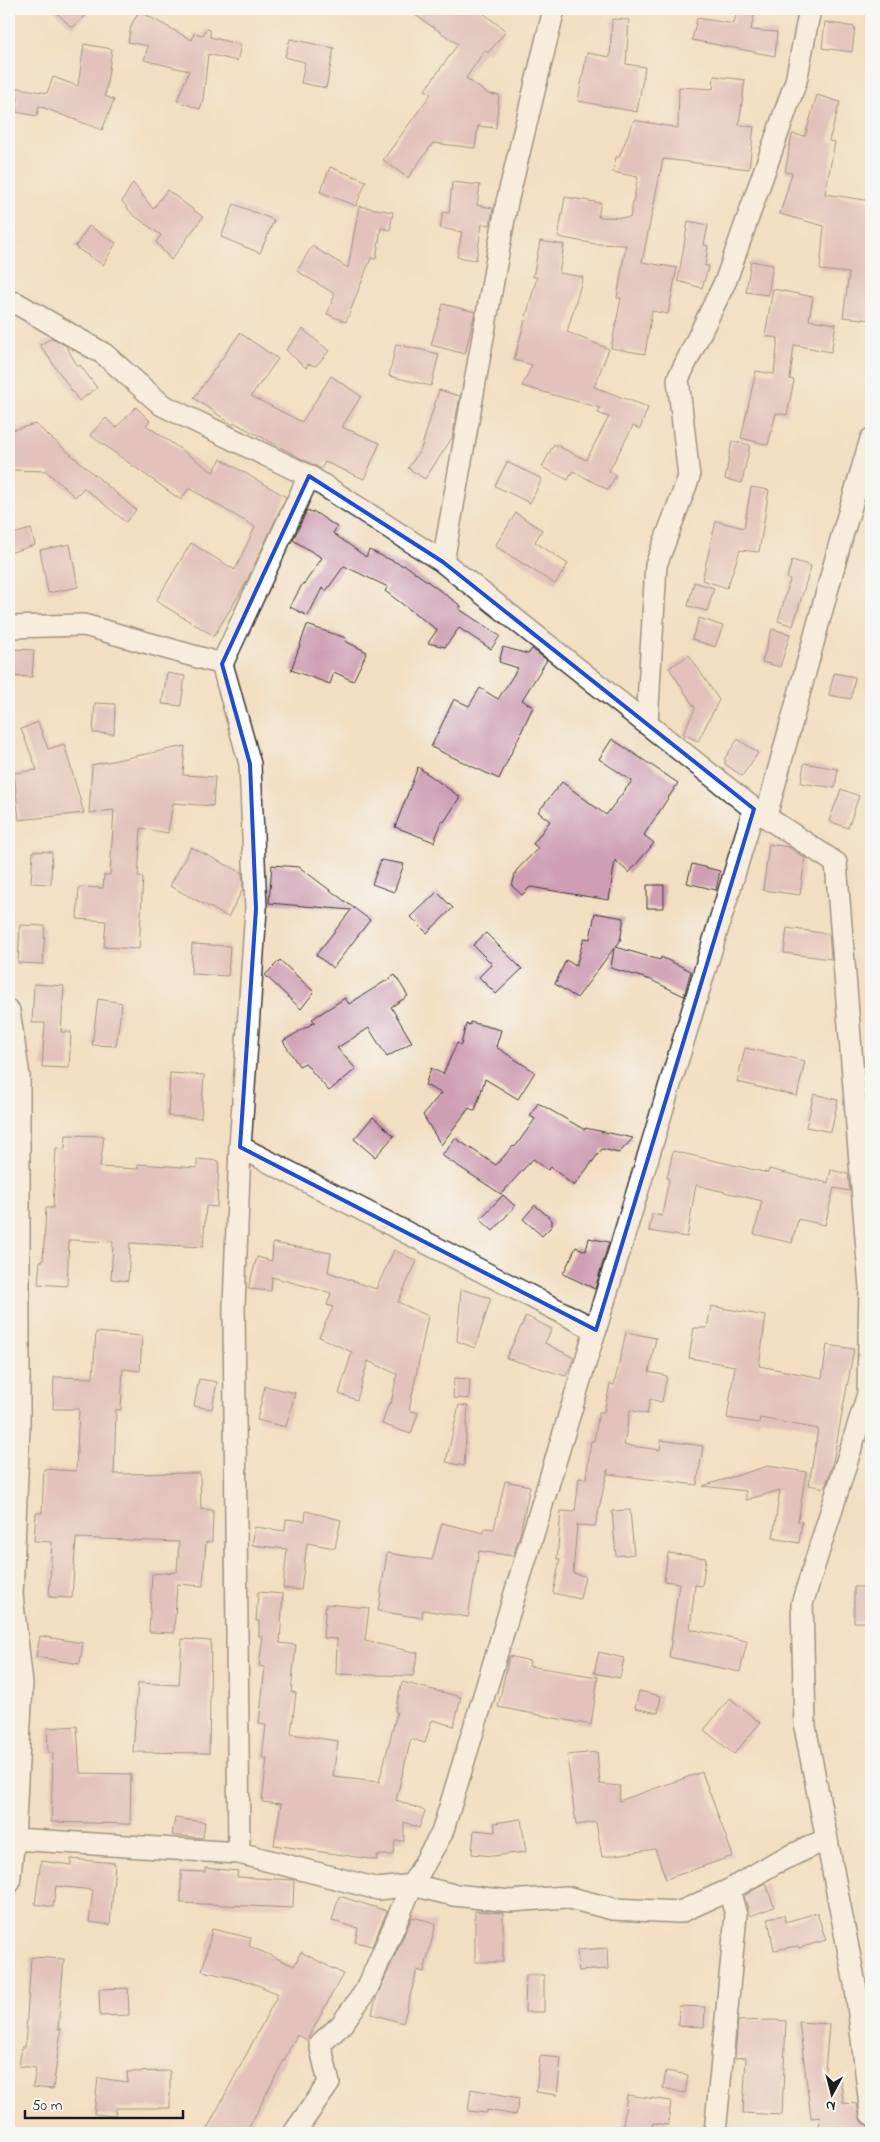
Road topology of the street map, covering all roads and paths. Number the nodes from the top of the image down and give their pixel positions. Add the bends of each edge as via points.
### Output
1 (554, 9) edge
2 (810, 9) edge
3 (9, 302) edge
4 (871, 439) edge
5 (309, 476) junction
6 (443, 562) junction
7 (9, 627) edge
8 (222, 664) junction
9 (647, 724) junction
10 (760, 812) junction
11 (9, 1011) edge
12 (240, 1147) junction
13 (868, 1213) edge
14 (596, 1330) junction
15 (13, 1773) edge
16 (14, 1839) junction
17 (827, 1839) junction
18 (239, 1853) junction
19 (9, 1883) edge
20 (412, 1885) junction
21 (729, 1890) junction
22 (871, 2114) edge
23 (294, 2133) edge
24 (715, 2133) edge

1 - 6 street via 507,202
2 - 9 street via 796,81 730,271 678,379 689,477 656,565
3 - 5 street via 104,354 162,405
4 - 10 street
5 - 6 street
5 - 8 street
6 - 9 street
7 - 8 street via 84,625
8 - 12 street via 250,764 256,909
9 - 10 street
10 - 13 street via 836,863
10 - 14 street
11 - 15 street via 19,1076 19,1426 12,1595 22,1684
12 - 14 street
12 - 18 street via 234,1306
13 - 17 street via 868,1394 802,1604 805,1727
14 - 20 street via 442,1833
15 - 16 street
16 - 18 street
16 - 19 street
17 - 21 street via 775,1863
17 - 22 street via 856,1989
18 - 20 street via 378,1889
20 - 21 street via 510,1901 566,1897 613,1909 680,1912
20 - 23 street via 367,1989 341,2025 320,2044 329,2082
21 - 24 street via 736,1915

